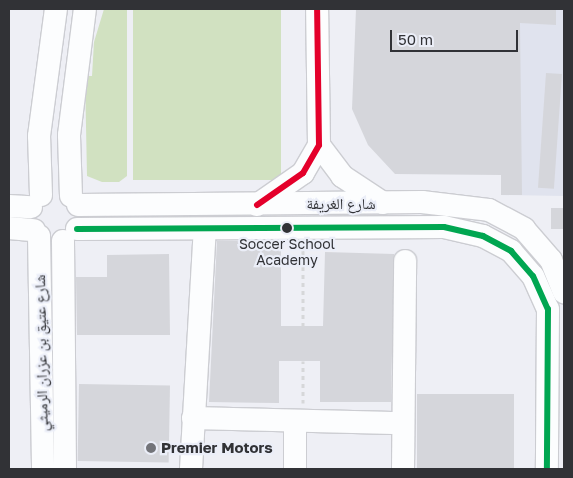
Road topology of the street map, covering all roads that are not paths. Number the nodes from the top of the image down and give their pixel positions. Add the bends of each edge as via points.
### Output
1 (56, 9) edge
2 (86, 9) edge
3 (317, 9) edge
4 (319, 145) junction
5 (36, 201) junction
6 (74, 201) junction
7 (257, 204) junction
8 (385, 204) junction
9 (9, 206) edge
10 (9, 228) edge
11 (205, 229) junction
12 (36, 233) junction
13 (70, 235) junction
14 (405, 261) dead end
15 (564, 292) edge
16 (193, 418) junction
17 (299, 421) junction
18 (403, 423) junction
19 (43, 469) edge
20 (65, 469) edge
21 (191, 469) edge
22 (295, 469) edge
23 (403, 469) edge
24 (547, 469) edge

1 - 5 street via 39,136
2 - 6 street via 69,135
3 - 4 street
4 - 7 street via 303,173
4 - 8 street via 334,168 351,184
5 - 6 street via 60,191
5 - 9 street
5 - 12 street
6 - 7 street, شارع الغريفة
6 - 13 street via 81,217
7 - 8 street, شارع الغريفة
8 - 15 street, شارع الغريفة via 445,202 489,210 524,229 551,260
10 - 12 street
11 - 13 street, شارع الغريفة
11 - 16 street
11 - 24 street, شارع الغريفة via 444,227 483,236 511,251 533,276 548,309
12 - 13 street via 50,242
12 - 19 street, شارع عتيق بن عزران الرميثي
13 - 20 street, شارع عتيق بن عزران الرميثي
14 - 18 street
16 - 17 street
16 - 21 street
17 - 18 street
17 - 22 street
18 - 23 street

